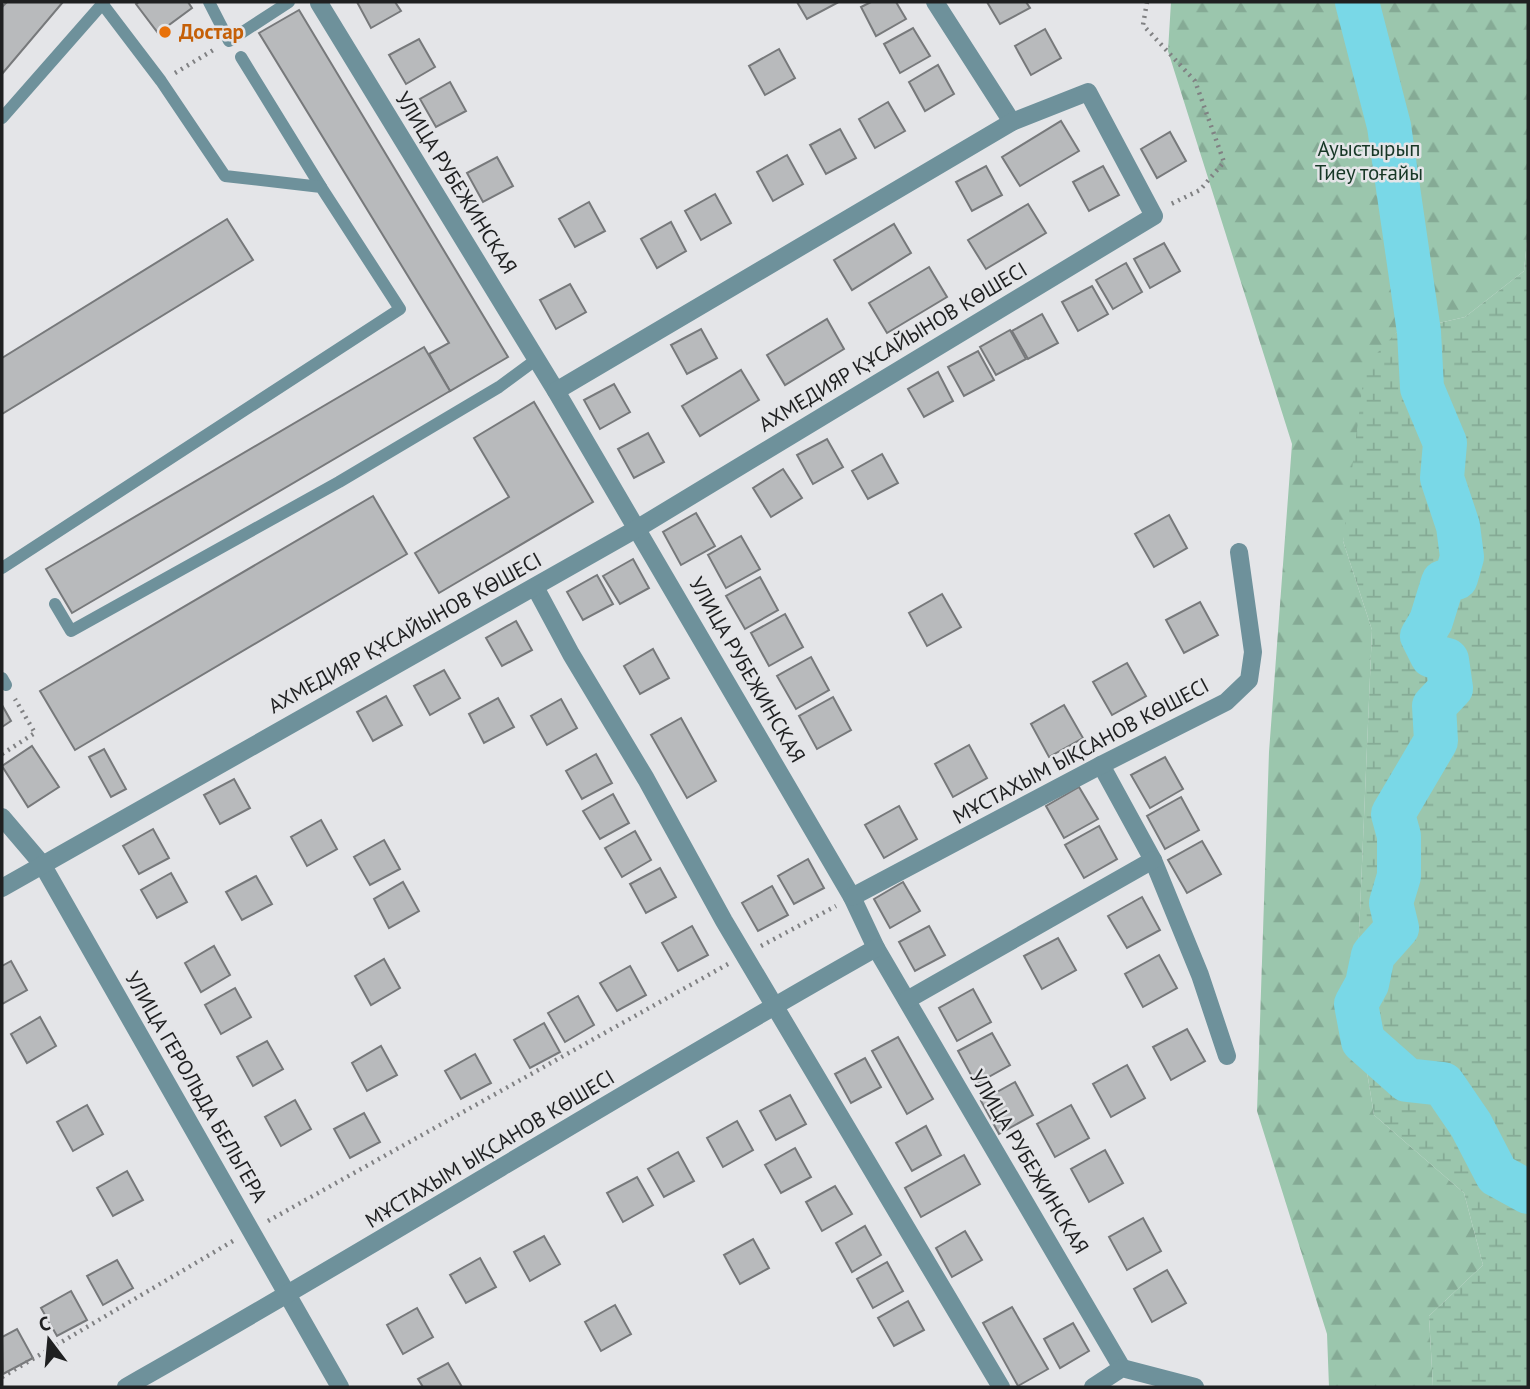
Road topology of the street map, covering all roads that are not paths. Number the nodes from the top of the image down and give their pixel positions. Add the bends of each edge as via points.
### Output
1 (102, 2) edge
2 (209, 2) edge
3 (289, 2) edge
4 (318, 2) edge
5 (935, 2) edge
6 (241, 57) dead end
7 (2, 118) edge
8 (1012, 122) junction
9 (321, 187) junction
10 (537, 359) junction
11 (556, 391) junction
12 (638, 528) junction
13 (1239, 552) dead end
14 (2, 568) edge
15 (535, 586) junction
16 (55, 604) dead end
17 (1101, 765) junction
18 (2, 817) edge
19 (1153, 860) junction
20 (42, 864) junction
21 (2, 888) edge
22 (852, 897) junction
23 (876, 948) junction
24 (907, 1000) junction
25 (775, 1005) junction
26 (1227, 1056) dead end
27 (288, 1296) junction
28 (1122, 1368) junction
29 (126, 1387) edge
30 (340, 1387) edge
31 (1001, 1387) edge
32 (1093, 1387) edge
33 (1195, 1387) edge

1 - 7 lane
1 - 9 lane via 225,176
2 - 3 lane via 229,41
4 - 10 street, УЛИЦА РУБЕЖИНСКАЯ
5 - 8 street
6 - 9 lane
8 - 11 street
8 - 12 street, АХМЕДИЯР ҚҰСАЙЫНОВ КӨШЕСІ via 1088,92 1154,216
9 - 14 lane via 400,309
10 - 11 street, УЛИЦА РУБЕЖИНСКАЯ
10 - 16 lane via 499,387 339,482 71,631
11 - 12 street, УЛИЦА РУБЕЖИНСКАЯ
12 - 15 street, АХМЕДИЯР ҚҰСАЙЫНОВ КӨШЕСІ
12 - 22 street, УЛИЦА РУБЕЖИНСКАЯ
13 - 17 street, МҰСТАХЫМ ЫҚСАНОВ КӨШЕСІ via 1254,652 1249,680 1226,702
15 - 20 street, АХМЕДИЯР ҚҰСАЙЫНОВ КӨШЕСІ
15 - 25 street
17 - 19 street
17 - 22 street, МҰСТАХЫМ ЫҚСАНОВ КӨШЕСІ
18 - 20 street, УЛИЦА ГЕРОЛЬДА БЕЛЬГЕРА
19 - 24 street
19 - 26 street
20 - 21 street, АХМЕДИЯР ҚҰСАЙЫНОВ КӨШЕСІ
20 - 27 street, УЛИЦА ГЕРОЛЬДА БЕЛЬГЕРА
22 - 23 street, УЛИЦА РУБЕЖИНСКАЯ
23 - 24 street, УЛИЦА РУБЕЖИНСКАЯ
23 - 25 street, МҰСТАХЫМ ЫҚСАНОВ КӨШЕСІ
24 - 28 street, УЛИЦА РУБЕЖИНСКАЯ
25 - 27 street, МҰСТАХЫМ ЫҚСАНОВ КӨШЕСІ
25 - 31 street
27 - 29 street, МҰСТАХЫМ ЫҚСАНОВ КӨШЕСІ
27 - 30 street, УЛИЦА ГЕРОЛЬДА БЕЛЬГЕРА
28 - 32 street
28 - 33 street

